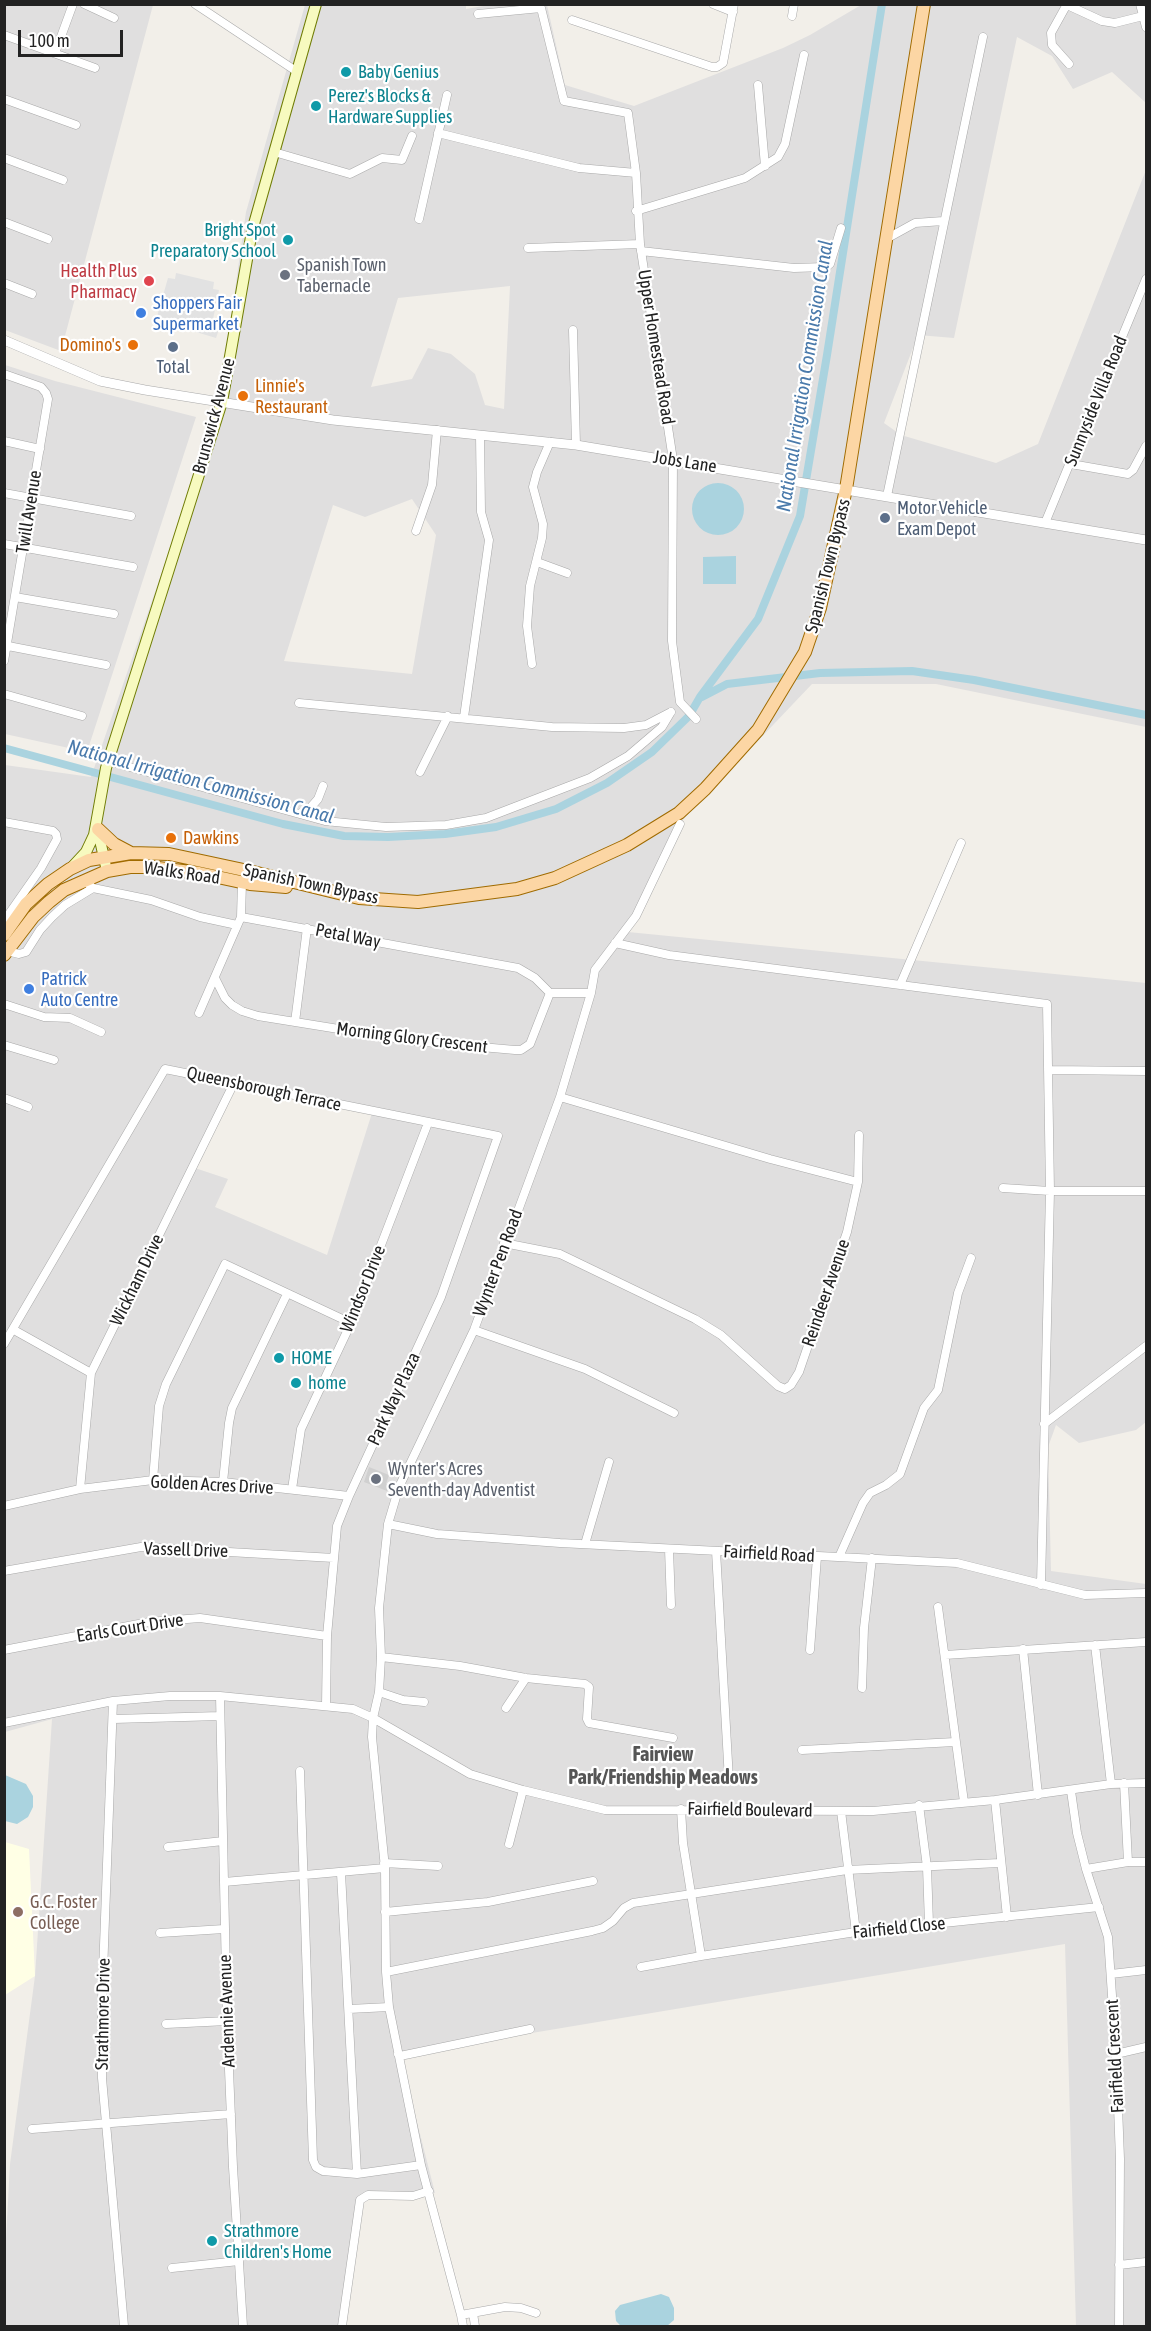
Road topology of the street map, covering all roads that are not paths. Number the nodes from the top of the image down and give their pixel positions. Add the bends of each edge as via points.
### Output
1 (74, 4) edge
2 (84, 4) edge
3 (195, 4) edge
4 (316, 4) edge
5 (712, 4) edge
6 (794, 4) edge
7 (924, 4) edge
8 (1140, 4) edge
9 (1065, 5) edge
10 (209, 8) edge
11 (733, 8) edge
12 (478, 14) dead end
13 (792, 16) dead end
14 (1143, 16) junction
15 (114, 18) dead end
16 (572, 20) dead end
17 (1146, 27) edge
18 (4, 34) edge
19 (983, 37) dead end
20 (55, 53) junction
21 (804, 55) dead end
22 (1069, 64) dead end
23 (95, 68) dead end
24 (296, 71) junction
25 (758, 85) dead end
26 (447, 95) dead end
27 (4, 99) edge
28 (76, 125) dead end
29 (438, 133) junction
30 (412, 136) dead end
31 (274, 152) junction
32 (4, 158) edge
33 (765, 166) junction
34 (636, 173) junction
35 (63, 180) dead end
36 (636, 211) junction
37 (419, 219) dead end
38 (943, 221) junction
39 (4, 222) edge
40 (841, 228) dead end
41 (48, 239) dead end
42 (885, 239) junction
43 (528, 248) dead end
44 (640, 248) junction
45 (1146, 279) edge
46 (4, 283) edge
47 (32, 294) dead end
48 (573, 330) dead end
49 (4, 340) edge
50 (4, 374) edge
51 (222, 402) junction
52 (437, 430) junction
53 (480, 435) junction
54 (4, 441) edge
55 (550, 442) junction
56 (576, 445) junction
57 (1146, 446) edge
58 (40, 449) junction
59 (673, 460) junction
60 (1071, 464) junction
61 (846, 489) junction
62 (4, 493) edge
63 (887, 496) junction
64 (32, 499) junction
65 (131, 516) dead end
66 (1045, 523) junction
67 (416, 531) dead end
68 (1146, 540) edge
69 (4, 544) edge
70 (24, 547) junction
71 (537, 562) junction
72 (133, 567) dead end
73 (567, 573) dead end
74 (15, 597) junction
75 (9, 612) edge
76 (114, 614) dead end
77 (6, 649) edge
78 (4, 661) edge
79 (532, 664) dead end
80 (106, 665) dead end
81 (5, 695) edge
82 (299, 703) dead end
83 (681, 705) junction
84 (671, 712) junction
85 (82, 716) dead end
86 (448, 716) junction
87 (464, 717) junction
88 (696, 719) dead end
89 (107, 765) junction
90 (420, 772) dead end
91 (323, 786) dead end
92 (301, 813) junction
93 (4, 822) edge
94 (680, 824) dead end
95 (98, 826) junction
96 (961, 843) dead end
97 (131, 853) junction
98 (105, 856) junction
99 (70, 868) junction
100 (106, 871) junction
101 (242, 882) junction
102 (88, 884) junction
103 (320, 890) junction
104 (9, 907) edge
105 (4, 921) edge
106 (239, 921) junction
107 (307, 928) junction
108 (4, 934) edge
109 (615, 943) junction
110 (6, 953) edge
111 (215, 978) junction
112 (900, 985) junction
113 (550, 993) junction
114 (591, 993) junction
115 (4, 1004) edge
116 (198, 1013) dead end
117 (295, 1022) junction
118 (101, 1032) dead end
119 (4, 1045) edge
120 (54, 1060) dead end
121 (1048, 1070) junction
122 (1146, 1071) edge
123 (234, 1083) junction
124 (560, 1097) junction
125 (4, 1098) edge
126 (28, 1107) dead end
127 (428, 1123) junction
128 (859, 1135) dead end
129 (498, 1136) joint
130 (858, 1182) junction
131 (1003, 1188) dead end
132 (1050, 1191) junction
133 (1146, 1191) edge
134 (504, 1244) junction
135 (971, 1258) dead end
136 (287, 1294) junction
137 (351, 1323) junction
138 (14, 1330) junction
139 (474, 1330) junction
140 (4, 1344) edge
141 (1146, 1346) edge
142 (91, 1373) junction
143 (674, 1413) dead end
144 (1044, 1425) junction
145 (609, 1462) dead end
146 (153, 1480) junction
147 (223, 1482) junction
148 (80, 1489) junction
149 (292, 1489) junction
150 (349, 1496) junction
151 (4, 1506) edge
152 (388, 1524) junction
153 (585, 1544) junction
154 (669, 1549) junction
155 (716, 1551) junction
156 (817, 1557) junction
157 (839, 1557) junction
158 (334, 1558) junction
159 (872, 1558) junction
160 (4, 1571) edge
161 (1041, 1585) junction
162 (1146, 1593) edge
163 (671, 1605) dead end
164 (938, 1607) dead end
165 (327, 1636) junction
166 (1146, 1642) edge
167 (1095, 1645) junction
168 (1023, 1649) junction
169 (4, 1650) edge
170 (810, 1650) dead end
171 (945, 1654) junction
172 (381, 1657) junction
173 (526, 1678) junction
174 (862, 1688) dead end
175 (379, 1692) junction
176 (220, 1696) junction
177 (113, 1701) junction
178 (424, 1702) dead end
179 (326, 1706) junction
180 (506, 1708) dead end
181 (220, 1716) junction
182 (373, 1718) junction
183 (114, 1719) junction
184 (4, 1723) edge
185 (673, 1738) dead end
186 (955, 1742) junction
187 (802, 1750) dead end
188 (300, 1771) dead end
189 (729, 1780) dead end
190 (1146, 1782) edge
191 (1124, 1783) junction
192 (1111, 1784) junction
193 (522, 1790) junction
194 (1071, 1791) junction
195 (1038, 1795) junction
196 (995, 1800) junction
197 (964, 1802) junction
198 (920, 1805) junction
199 (681, 1809) junction
200 (841, 1811) junction
201 (223, 1841) junction
202 (509, 1844) dead end
203 (168, 1847) dead end
204 (1128, 1862) junction
205 (1146, 1862) edge
206 (1000, 1863) junction
207 (385, 1866) junction
208 (438, 1866) dead end
209 (927, 1867) junction
210 (1086, 1869) junction
211 (847, 1870) junction
212 (341, 1873) junction
213 (304, 1876) junction
214 (593, 1881) dead end
215 (224, 1882) junction
216 (692, 1894) junction
217 (1099, 1908) junction
218 (385, 1912) junction
219 (1007, 1917) junction
220 (929, 1924) junction
221 (224, 1929) junction
222 (856, 1932) junction
223 (160, 1933) dead end
224 (701, 1956) junction
225 (641, 1967) dead end
226 (1146, 1970) edge
227 (386, 1972) junction
228 (1111, 1974) junction
229 (389, 2007) junction
230 (349, 2009) junction
231 (227, 2021) junction
232 (166, 2024) dead end
233 (530, 2029) dead end
234 (1146, 2047) edge
235 (398, 2054) junction
236 (1116, 2054) junction
237 (231, 2114) junction
238 (105, 2122) junction
239 (32, 2129) dead end
240 (422, 2165) junction
241 (357, 2174) junction
242 (429, 2192) junction
243 (239, 2261) junction
244 (1146, 2262) edge
245 (1119, 2265) junction
246 (172, 2268) dead end
247 (473, 2313) junction
248 (536, 2313) dead end
249 (461, 2315) junction
250 (124, 2326) edge
251 (243, 2326) edge
252 (342, 2326) edge
253 (463, 2326) edge
254 (474, 2326) edge
255 (1119, 2326) edge

1 - 20 street
2 - 15 street
3 - 10 street
4 - 24 main road, Brunswick Avenue
5 - 11 street
6 - 13 street
7 - 42 main road, Spanish Town Bypass
8 - 14 street
9 - 14 street via 1115,23
9 - 22 street via 1051,33 1052,45
10 - 24 street
11 - 16 street via 723,63 717,67
12 - 34 street, Upper Homestead Road via 541,8 564,101 628,112
14 - 17 street
18 - 20 street
19 - 38 street
20 - 23 street
21 - 33 street via 785,144 778,157
24 - 31 main road, Brunswick Avenue
25 - 33 street
26 - 29 street
27 - 28 street
29 - 34 street via 579,168
29 - 37 street
30 - 31 street via 402,160 382,158 350,174
31 - 51 main road, Brunswick Avenue via 252,231
32 - 35 street
33 - 36 street via 745,178
34 - 36 street, Upper Homestead Road
36 - 44 street, Upper Homestead Road
38 - 42 street via 915,223
38 - 63 street
39 - 41 street
40 - 44 street via 830,264 825,267 794,268
42 - 61 main road, Spanish Town Bypass
43 - 44 street
44 - 59 street, Upper Homestead Road
45 - 60 street, Sunnyside Villa Road
46 - 47 street
48 - 56 street
49 - 51 street, Jobs Lane via 100,381
50 - 58 street, Twill Avenue via 41,387 46,393
51 - 52 street, Jobs Lane via 333,420
51 - 89 main road, Brunswick Avenue
52 - 53 street, Jobs Lane
52 - 67 street via 432,485
53 - 55 street, Jobs Lane
53 - 87 street via 481,512 489,540
54 - 58 street
55 - 56 street, Jobs Lane
55 - 71 street via 532,488 543,524
56 - 59 street, Jobs Lane
57 - 60 street via 1128,474
58 - 64 street, Twill Avenue
59 - 61 street, Jobs Lane
59 - 83 street, Upper Homestead Road via 672,641
60 - 66 street, Sunnyside Villa Road
61 - 63 street, Jobs Lane
61 - 103 main road, Spanish Town Bypass via 820,608 805,652 758,730 679,813 627,845 574,870 517,889 418,902 359,898
62 - 64 street
63 - 66 street, Jobs Lane
64 - 65 street
64 - 70 street, Twill Avenue
66 - 68 street, Jobs Lane
69 - 70 street
70 - 72 street
70 - 74 street, Twill Avenue
71 - 73 street
71 - 79 street via 530,586 527,626
74 - 75 street, Twill Avenue
74 - 76 street
75 - 77 street, Twill Avenue
77 - 78 street, Twill Avenue
77 - 80 street
81 - 85 street
82 - 86 street
83 - 84 street
83 - 88 street
84 - 87 street via 646,725 624,728 552,727
84 - 92 street via 662,727 628,756 590,778 486,818 446,825 386,827 325,821
86 - 87 street
86 - 90 street
89 - 92 street
89 - 95 main road, Brunswick Avenue
91 - 92 street via 318,799
93 - 104 street via 57,834 41,868
94 - 109 street, Wynter Pen Road via 636,916
95 - 97 main road via 114,843
95 - 98 main road, Brunswick Avenue
95 - 99 main road, Brunswick Avenue via 86,852
96 - 112 street
97 - 98 main road, Spanish Town Bypass
97 - 103 main road, Spanish Town Bypass via 169,854
98 - 99 main road
98 - 100 main road, Brunswick Avenue
99 - 108 main road via 26,904
100 - 101 main road, Walks Road via 150,867
100 - 102 main road, Walks Road
101 - 103 main road, Walks Road
101 - 106 street
102 - 106 street, Petal Way via 200,917
102 - 110 main road, Walks Road via 64,890 33,917
104 - 105 street
106 - 107 street, Petal Way
106 - 111 street
107 - 113 street, Petal Way via 518,968 536,978
107 - 117 street
109 - 112 street via 669,955
109 - 114 street, Wynter Pen Road via 595,970
111 - 116 street
111 - 117 street, Morning Glory Crescent via 225,998 242,1011
112 - 121 street via 1047,1004
113 - 114 street
113 - 117 street, Morning Glory Crescent via 530,1044 521,1050 413,1041
114 - 124 street, Wynter Pen Road
115 - 118 street via 45,1017 70,1018
119 - 120 street
121 - 122 street
121 - 132 street
123 - 127 street, Queensborough Terrace
123 - 138 street, Queensborough Terrace via 165,1069
123 - 142 street, Wickham Drive
124 - 130 street
124 - 134 street, Wynter Pen Road
125 - 126 street
127 - 129 street, Queensborough Terrace
127 - 137 street, Windsor Drive
128 - 130 street
129 - 150 street, Park Way Plaza via 441,1297
130 - 134 street, Reindeer Avenue via 847,1232 799,1372 785,1389 767,1378 721,1335 695,1320 560,1254
131 - 132 street
132 - 133 street
132 - 144 street
134 - 139 street, Wynter Pen Road
135 - 157 street via 958,1293 938,1390 924,1408 900,1474 870,1492
136 - 137 street
136 - 146 street via 225,1264 166,1384 159,1406
136 - 147 street via 232,1408
137 - 149 street, Windsor Drive via 301,1429
138 - 140 street, Queensborough Terrace
138 - 142 street
139 - 143 street via 585,1369
139 - 152 street, Wynter Pen Road via 399,1487
141 - 144 street
142 - 148 street, Wickham Drive
144 - 161 street
145 - 153 street
146 - 147 street, Golden Acres Drive
146 - 148 street, Golden Acres Drive
147 - 149 street, Golden Acres Drive
148 - 151 street, Golden Acres Drive
149 - 150 street, Golden Acres Drive
150 - 158 street, Park Way Plaza via 337,1527
152 - 153 street, Fairfield Road via 437,1533
152 - 172 street, Wynter Pen Road via 379,1608
153 - 154 street, Fairfield Road
154 - 155 street, Fairfield Road
154 - 163 street
155 - 156 street, Fairfield Road
155 - 189 street
156 - 157 street, Fairfield Road
156 - 170 street
157 - 159 street, Fairfield Road
158 - 160 street, Vassell Drive via 141,1547
158 - 165 street, Park Way Plaza
159 - 161 street, Fairfield Road via 957,1563
159 - 174 street
161 - 162 street, Fairfield Road via 1085,1595
164 - 171 street
165 - 169 street, Earls Court Drive via 200,1618 149,1622
165 - 179 street, Park Way Plaza
166 - 167 street
167 - 168 street
167 - 192 street
168 - 171 street
168 - 195 street
171 - 186 street
172 - 173 street
172 - 175 street, Wynter Pen Road
173 - 180 street
173 - 185 street via 585,1684 589,1687 589,1723
175 - 178 street
175 - 182 street, Wynter Pen Road
176 - 177 street, Fairfield Boulevard
176 - 179 street, Fairfield Boulevard
176 - 181 street, Ardennie Avenue
177 - 183 street, Strathmore Drive
177 - 184 street, Fairfield Boulevard
179 - 182 street, Fairfield Boulevard via 353,1709
181 - 183 street
181 - 201 street, Ardennie Avenue
182 - 193 street, Fairfield Boulevard via 470,1774
182 - 207 street, Wynter Pen Road
183 - 238 street, Strathmore Drive via 102,2000
186 - 187 street
186 - 197 street
188 - 213 street
190 - 191 street, Fairfield Boulevard
191 - 192 street, Fairfield Boulevard
191 - 204 street
192 - 194 street, Fairfield Boulevard
193 - 199 street, Fairfield Boulevard via 605,1810
193 - 202 street
194 - 195 street, Fairfield Boulevard
194 - 210 street, Fairfield Crescent
195 - 196 street, Fairfield Boulevard
196 - 197 street, Fairfield Boulevard
196 - 206 street
197 - 198 street, Fairfield Boulevard
198 - 200 street, Fairfield Boulevard
198 - 209 street
199 - 200 street, Fairfield Boulevard
199 - 216 street via 682,1843
200 - 211 street
201 - 203 street
201 - 215 street, Ardennie Avenue
204 - 205 street
204 - 210 street
206 - 209 street
206 - 219 street
207 - 208 street
207 - 212 street
207 - 218 street, Wynter Pen Road
209 - 211 street
209 - 220 street
210 - 217 street, Fairfield Crescent
211 - 216 street
211 - 222 street
212 - 213 street
212 - 230 street
213 - 215 street
213 - 241 street via 313,2160 323,2171
214 - 218 street via 488,1902
215 - 221 street, Ardennie Avenue
216 - 224 street
216 - 227 street via 633,1903 608,1924 592,1931
217 - 219 street, Fairfield Close
217 - 228 street, Fairfield Crescent via 1108,1937
218 - 227 street, Wynter Pen Road
219 - 220 street, Fairfield Close
220 - 222 street, Fairfield Close
221 - 223 street
221 - 231 street, Ardennie Avenue
222 - 224 street, Fairfield Close
224 - 225 street, Fairfield Close
226 - 228 street
227 - 229 street, Wynter Pen Road
228 - 236 street, Fairfield Crescent
229 - 230 street
229 - 235 street, Wynter Pen Road
230 - 241 street
231 - 232 street
231 - 237 street, Ardennie Avenue
233 - 235 street
234 - 236 street
235 - 240 street, Wynter Pen Road
236 - 245 street, Fairfield Crescent
237 - 238 street
237 - 243 street, Ardennie Avenue
238 - 239 street
238 - 250 street, Strathmore Drive
240 - 241 street
240 - 242 street, Wynter Pen Road
242 - 249 street, Wynter Pen Road
242 - 252 street via 413,2196 368,2195 360,2200
243 - 246 street
243 - 251 street, Ardennie Avenue
244 - 245 street
245 - 255 street, Fairfield Crescent
247 - 248 street via 505,2307
247 - 249 street
247 - 254 street
249 - 253 street, Wynter Pen Road

